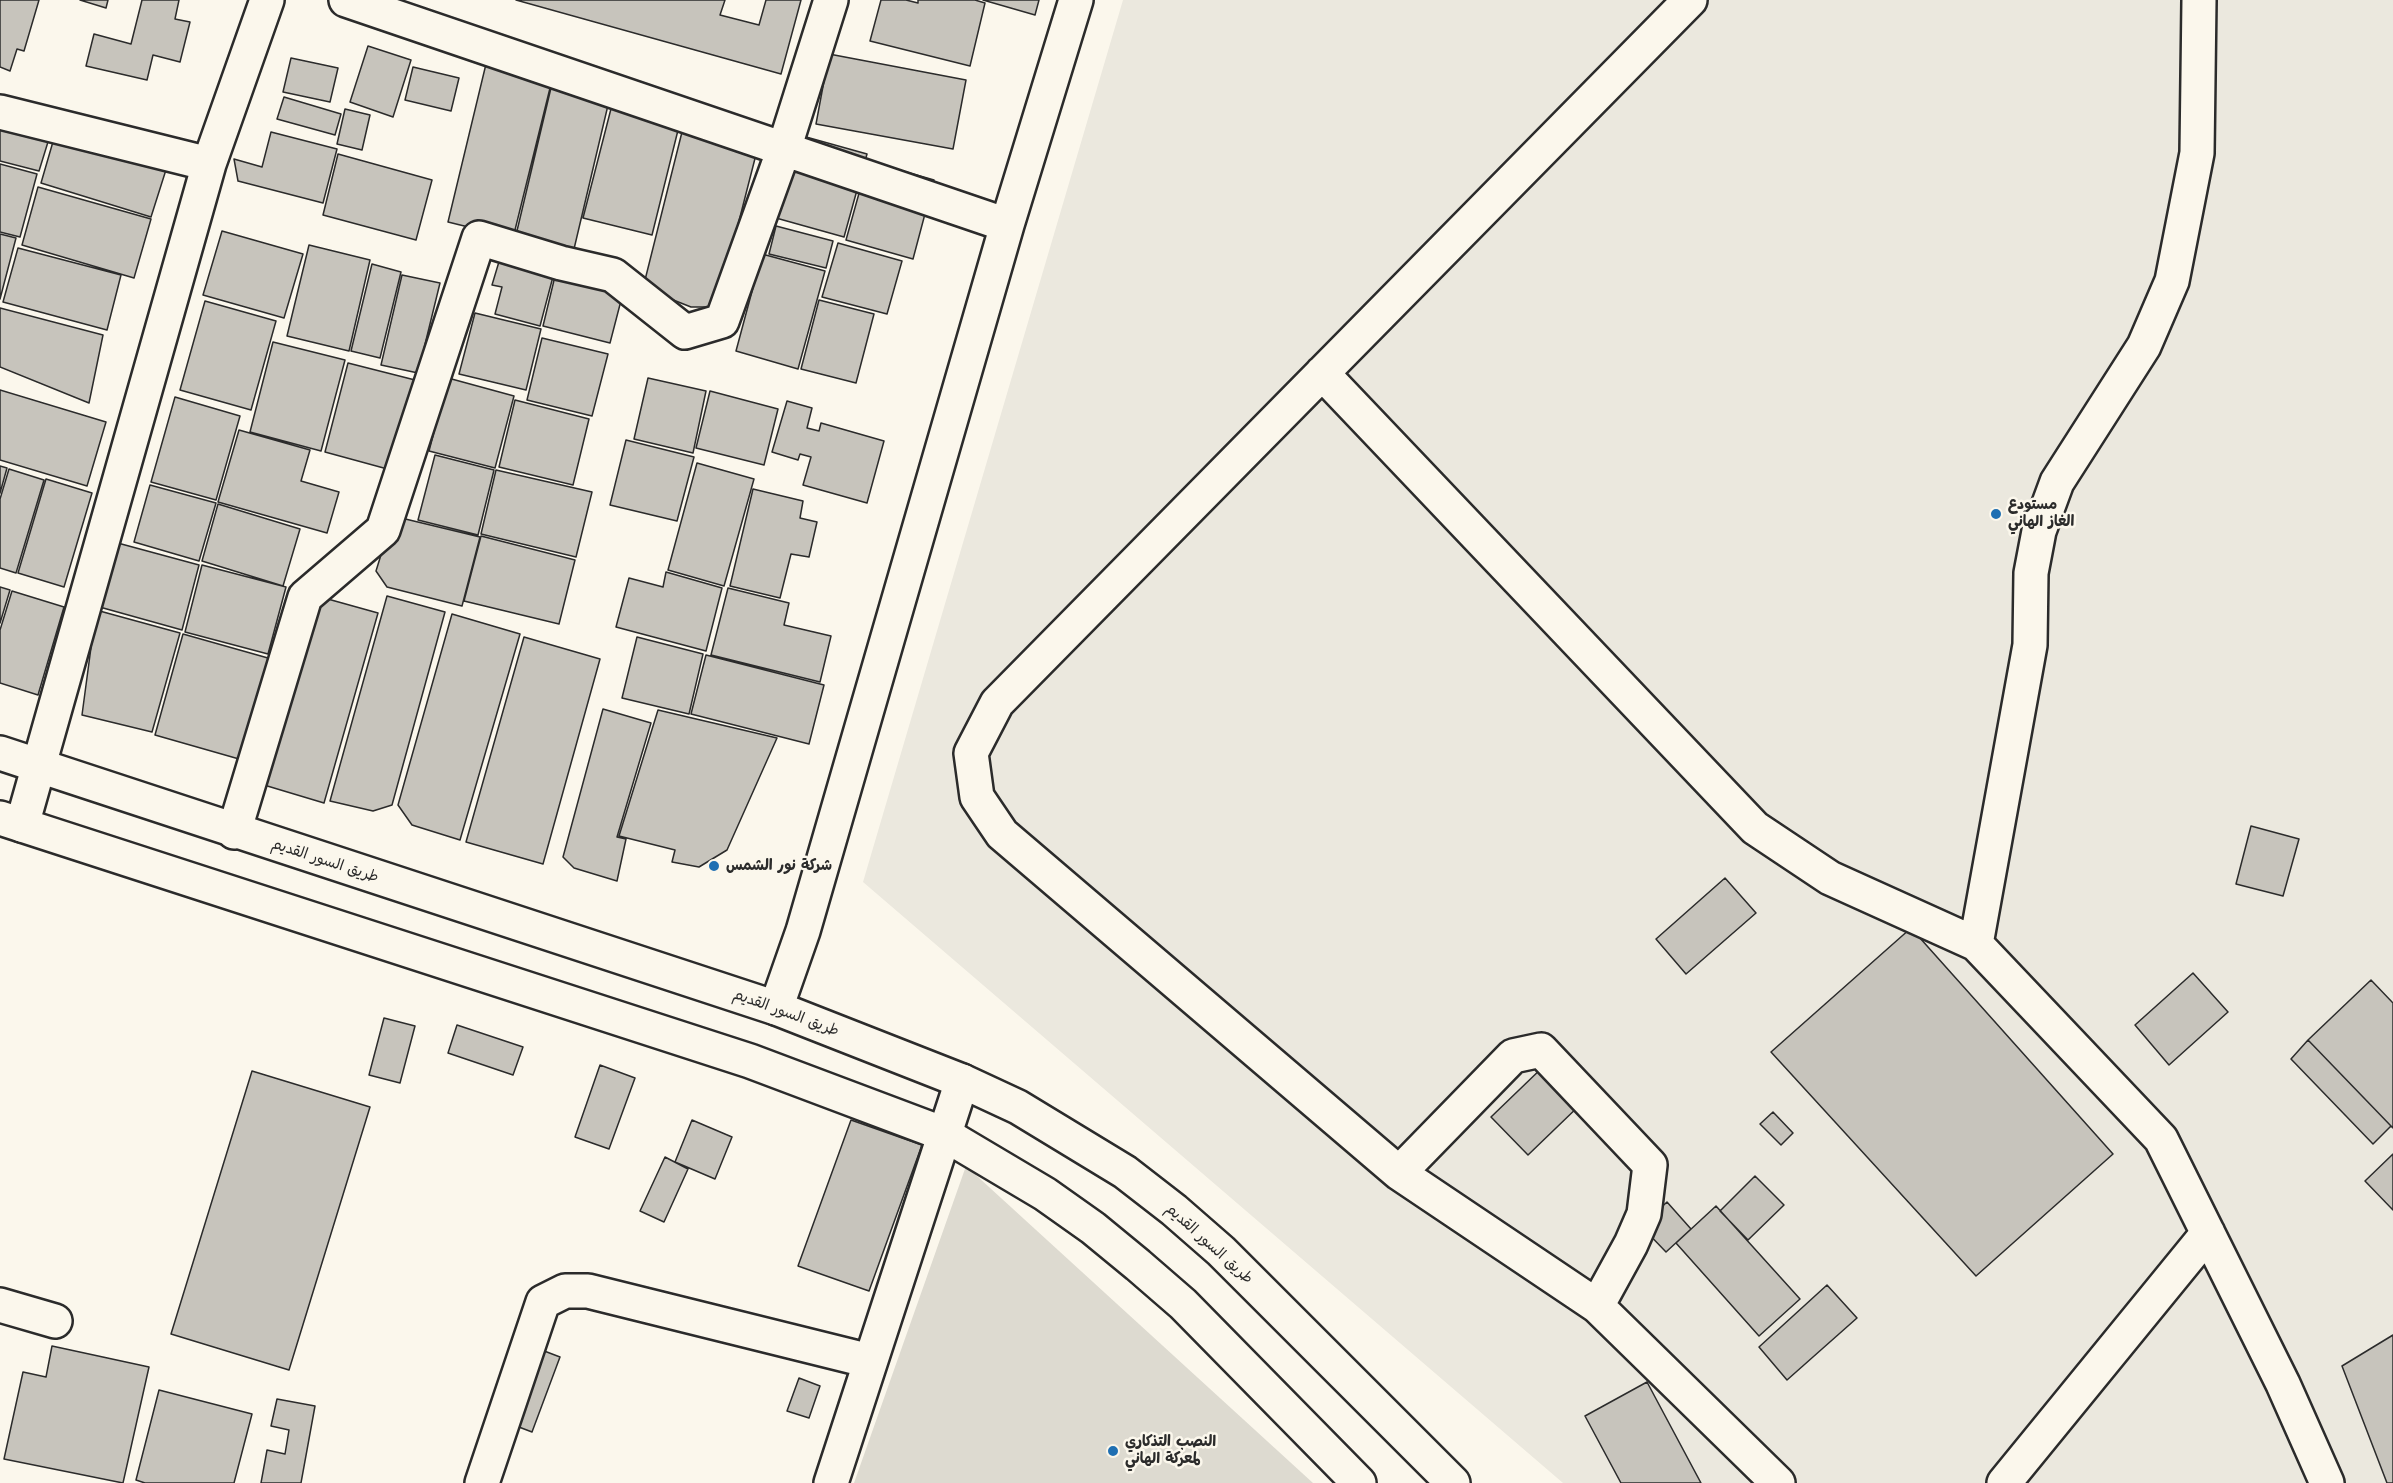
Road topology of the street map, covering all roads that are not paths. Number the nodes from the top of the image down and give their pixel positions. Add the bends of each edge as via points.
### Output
1 (267, 0) edge
2 (346, 0) edge
3 (831, 0) edge
4 (1076, 0) edge
5 (1690, 0) edge
6 (2199, 0) edge
7 (0, 112) edge
8 (784, 149) junction
9 (209, 164) junction
10 (1007, 225) junction
11 (1322, 373) junction
12 (0, 753) edge
13 (41, 767) junction
14 (11, 822) edge
15 (234, 832) junction
16 (1976, 944) junction
17 (776, 1008) junction
18 (962, 1081) junction
19 (944, 1134) junction
20 (1399, 1173) junction
21 (2208, 1233) junction
22 (0, 1305) edge
23 (1597, 1306) junction
24 (55, 1321) dead end
25 (870, 1361) junction
26 (482, 1483) edge
27 (831, 1483) edge
28 (1359, 1483) edge
29 (1453, 1483) edge
30 (1778, 1483) edge
31 (2004, 1483) edge
32 (2327, 1483) edge

1 - 9 street
2 - 8 street
3 - 8 street
4 - 10 street
5 - 11 street
6 - 16 street via 2197,153 2172,281 2144,345 2057,482 2039,531 2031,573 2030,645
7 - 9 street
8 - 10 street
8 - 15 street via 722,321 685,332 613,275 479,238 384,530 305,597
9 - 13 street
10 - 17 street via 803,931
11 - 16 street via 1755,828 1830,878
11 - 20 street via 997,703 972,753 977,797 1002,834
12 - 13 street, طريق السور القديم
13 - 14 street
13 - 15 street, طريق السور القديم
14 - 19 street via 750,1061
15 - 17 street, طريق السور القديم
16 - 21 street via 2161,1139
17 - 18 street, طريق السور القديم
18 - 19 street
18 - 29 street, طريق السور القديم via 1072,1138 1174,1210 1221,1251
19 - 25 street
19 - 28 street via 1045,1194 1138,1265 1183,1305
20 - 23 street
20 - 23 street via 1513,1056 1542,1050 1650,1165 1644,1214
21 - 31 street
21 - 32 street
22 - 24 street
23 - 30 street
25 - 26 street via 588,1291 565,1291 543,1302
25 - 27 street

